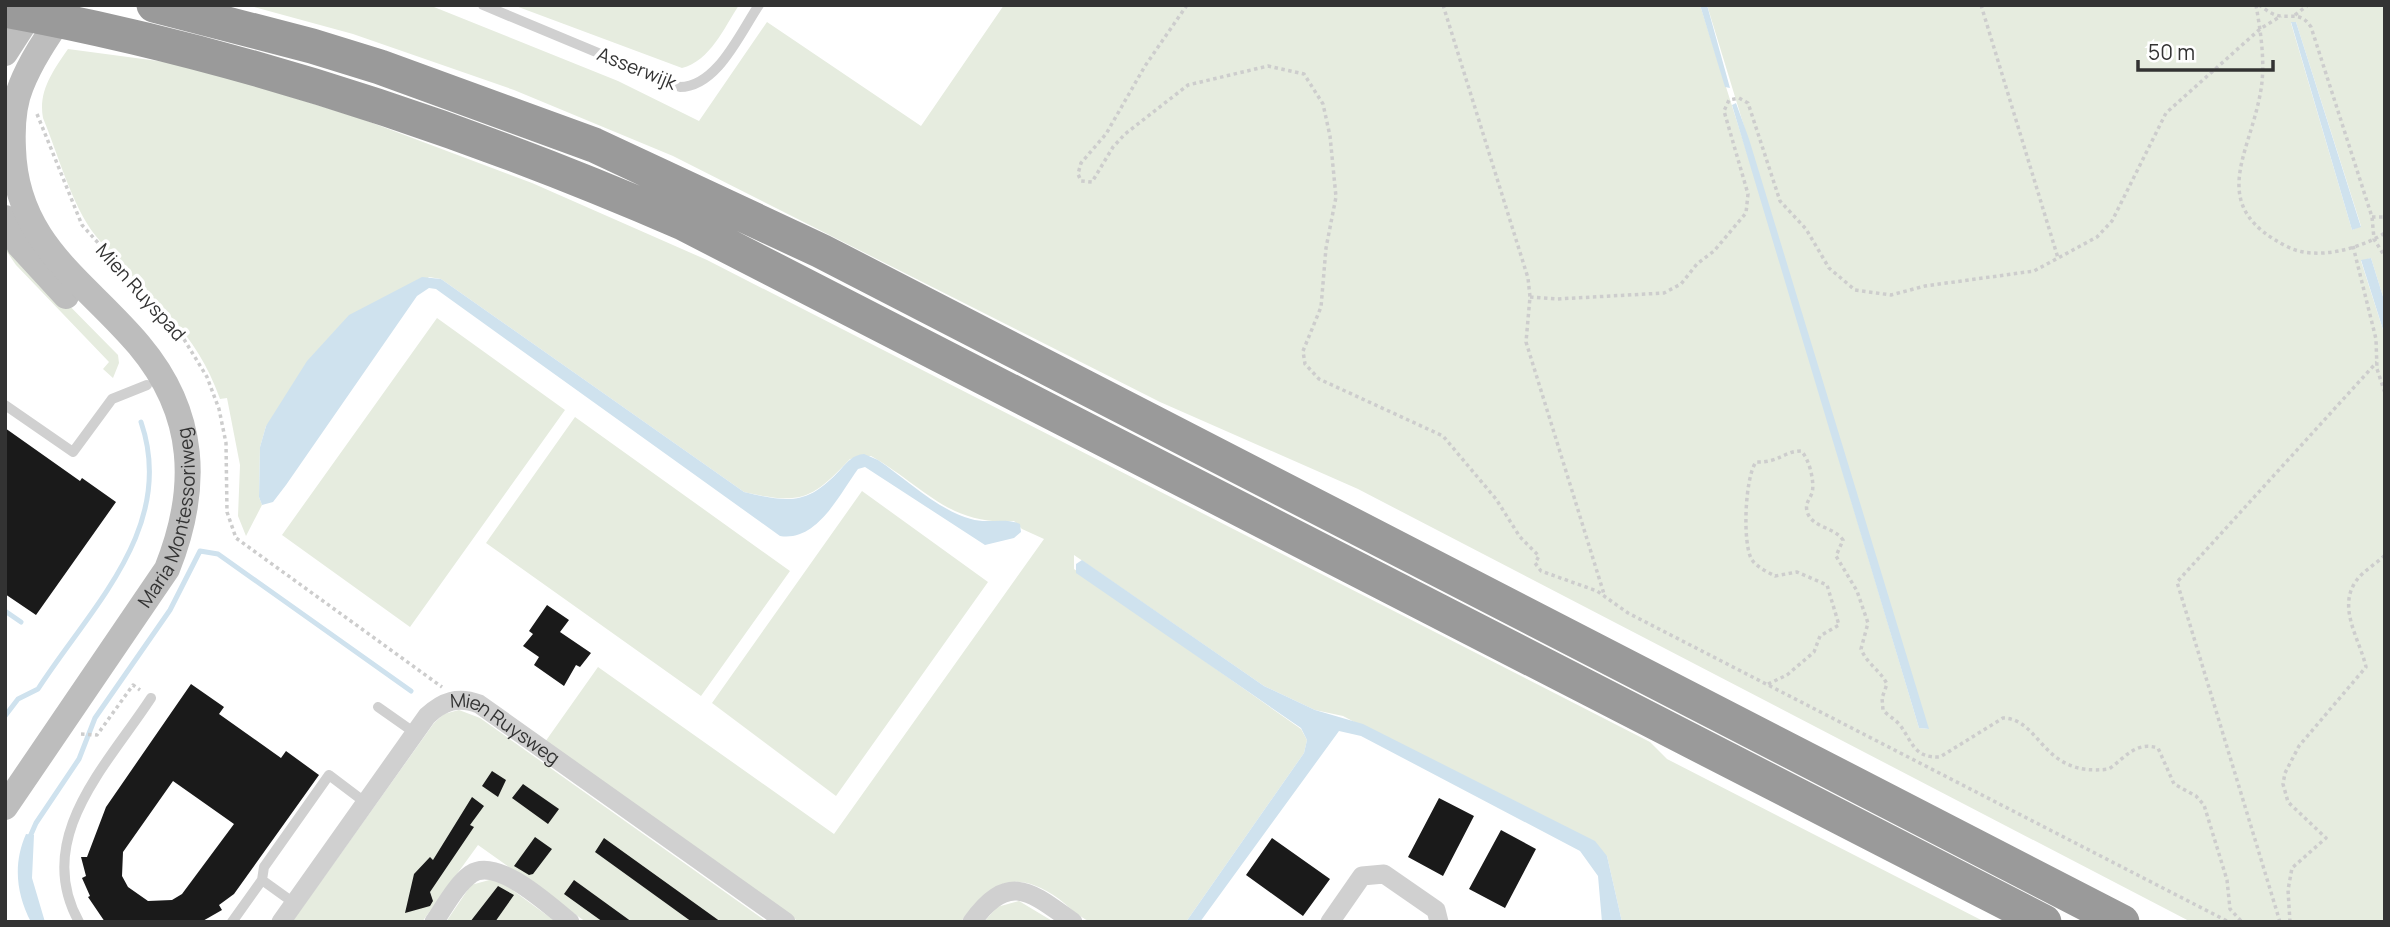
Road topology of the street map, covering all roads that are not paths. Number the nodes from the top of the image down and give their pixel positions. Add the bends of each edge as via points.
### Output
1 (36, 5) edge
2 (68, 5) edge
3 (153, 5) edge
4 (483, 5) edge
5 (759, 5) edge
6 (5, 10) edge
7 (5, 53) edge
8 (5, 218) edge
9 (147, 385) junction
10 (5, 405) edge
11 (151, 698) road end
12 (378, 707) dead end
13 (415, 733) junction
14 (5, 775) edge
15 (366, 803) junction
16 (5, 807) edge
17 (262, 880) junction
18 (294, 903) junction
19 (79, 922) edge
20 (232, 922) edge
21 (281, 922) edge
22 (434, 922) edge
23 (570, 922) edge
24 (786, 922) edge
25 (972, 922) edge
26 (1073, 922) edge
27 (1331, 922) edge
28 (1439, 922) edge
29 (2044, 922) edge
30 (2122, 922) edge

1 - 7 street
2 - 16 street, Maria Montessoriweg via 20,88 12,130 20,200 46,247 139,345 164,380 184,432 189,464 187,501 181,535 167,569
3 - 30 highway via 380,67 594,145 821,250
4 - 5 lane, Asserwijk via 680,87 704,80
6 - 29 highway via 106,29 340,92 569,174 682,223
8 - 9 street, Maria Montessoriweg via 20,246
9 - 10 lane via 112,399 74,452
9 - 14 street, Maria Montessoriweg via 171,444 174,483 165,530 133,592
11 - 19 lane via 87,790 69,828 62,863 66,891
12 - 13 lane
13 - 15 street, Mien Ruysweg
13 - 24 street, Mien Ruysweg via 427,716 448,701 479,704
15 - 17 lane via 329,775 264,867
15 - 18 street, Mien Ruysweg
17 - 18 lane
17 - 20 lane
18 - 21 street, Mien Ruysweg
22 - 23 street via 464,880 481,869 500,871
25 - 26 street via 984,904 1015,890 1030,891
27 - 28 street via 1362,876 1384,874 1436,910

